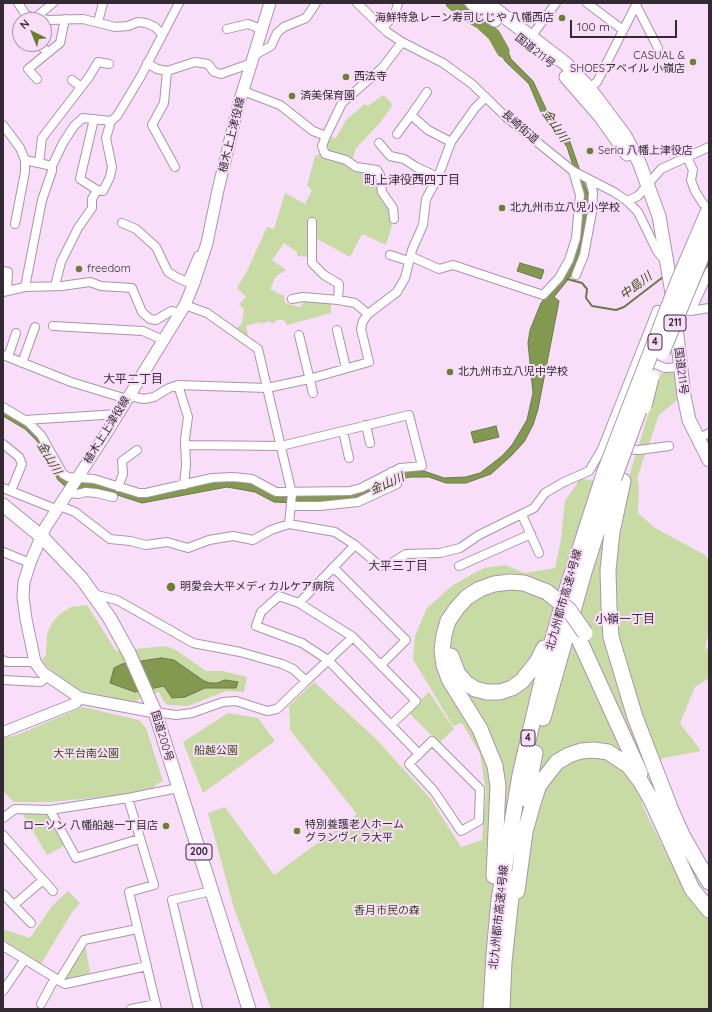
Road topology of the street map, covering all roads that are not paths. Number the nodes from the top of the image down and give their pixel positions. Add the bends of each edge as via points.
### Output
1 (18, 3) edge
2 (53, 3) edge
3 (103, 3) edge
4 (179, 3) edge
5 (270, 3) edge
6 (316, 3) edge
7 (357, 3) edge
8 (398, 3) edge
9 (472, 3) edge
10 (487, 3) edge
11 (556, 3) edge
12 (587, 3) edge
13 (636, 4) edge
14 (24, 12) edge
15 (42, 12) edge
16 (65, 19) junction
17 (52, 20) edge
18 (98, 22) junction
19 (383, 28) junction
20 (261, 29) junction
21 (227, 30) dead end
22 (623, 30) junction
23 (162, 34) junction
24 (532, 37) junction
25 (402, 42) junction
26 (658, 48) dead end
27 (52, 49) edge
28 (47, 52) edge
29 (253, 59) junction
30 (147, 63) junction
31 (109, 64) dead end
32 (167, 71) junction
33 (38, 79) dead end
34 (72, 80) dead end
35 (81, 87) junction
36 (243, 91) junction
37 (585, 91) junction
38 (427, 92) dead end
39 (486, 97) junction
40 (411, 115) junction
41 (94, 119) junction
42 (111, 121) junction
43 (3, 125) edge
44 (397, 134) dead end
45 (326, 136) junction
46 (451, 142) junction
47 (379, 143) dead end
48 (709, 147) edge
49 (687, 157) junction
50 (25, 160) junction
51 (39, 163) junction
52 (52, 166) junction
53 (175, 167) dead end
54 (573, 171) junction
55 (438, 177) junction
56 (590, 180) junction
57 (648, 184) junction
58 (97, 190) junction
59 (627, 201) junction
60 (709, 211) edge
61 (394, 219) dead end
62 (312, 222) dead end
63 (122, 223) dead end
64 (15, 224) dead end
65 (709, 238) edge
66 (206, 248) junction
67 (390, 255) dead end
68 (410, 259) junction
69 (668, 264) junction
70 (3, 271) edge
71 (709, 272) edge
72 (576, 275) dead end
73 (55, 286) junction
74 (25, 287) junction
75 (5, 291) edge
76 (292, 299) dead end
77 (338, 300) junction
78 (674, 308) junction
79 (709, 308) edge
80 (182, 309) junction
81 (691, 311) junction
82 (368, 314) junction
83 (53, 326) dead end
84 (35, 327) dead end
85 (337, 330) dead end
86 (16, 333) dead end
87 (299, 335) dead end
88 (163, 340) junction
89 (5, 356) edge
90 (638, 356) junction
91 (22, 363) junction
92 (680, 367) junction
93 (346, 368) junction
94 (309, 378) junction
95 (178, 385) junction
96 (266, 388) junction
97 (313, 393) dead end
98 (128, 398) junction
99 (3, 407) edge
100 (118, 414) junction
101 (25, 420) junction
102 (366, 425) junction
103 (343, 431) junction
104 (709, 433) edge
105 (697, 439) junction
106 (370, 443) dead end
107 (3, 444) edge
108 (185, 445) junction
109 (281, 446) junction
110 (670, 446) dead end
111 (602, 449) junction
112 (137, 450) dead end
113 (349, 458) dead end
114 (709, 460) edge
115 (393, 476) junction
116 (614, 478) junction
117 (184, 485) junction
118 (73, 486) junction
119 (118, 487) junction
120 (3, 488) edge
121 (11, 491) junction
122 (292, 493) junction
123 (113, 497) dead end
124 (3, 505) edge
125 (292, 505) junction
126 (59, 508) junction
127 (522, 515) junction
128 (289, 524) junction
129 (531, 534) junction
130 (42, 537) junction
131 (355, 545) junction
132 (3, 552) edge
133 (539, 552) dead end
134 (30, 563) junction
135 (459, 566) dead end
136 (333, 568) junction
137 (93, 594) junction
138 (545, 596) junction
139 (299, 603) junction
140 (582, 635) junction
141 (353, 637) junction
142 (3, 660) edge
143 (328, 660) junction
144 (35, 662) junction
145 (382, 664) junction
146 (48, 676) junction
147 (3, 680) edge
148 (306, 681) junction
149 (80, 698) junction
150 (155, 712) junction
151 (391, 724) junction
152 (3, 732) edge
153 (419, 754) junction
154 (178, 788) junction
155 (128, 798) junction
156 (653, 804) junction
157 (669, 805) junction
158 (50, 810) junction
159 (3, 818) edge
160 (3, 835) edge
161 (683, 837) junction
162 (139, 839) junction
163 (43, 880) junction
164 (709, 882) edge
165 (53, 891) dead end
166 (211, 891) junction
167 (3, 894) edge
168 (709, 895) edge
169 (14, 905) junction
170 (709, 910) edge
171 (31, 923) dead end
172 (138, 929) junction
173 (3, 946) edge
174 (25, 960) junction
175 (147, 966) junction
176 (57, 979) junction
177 (4, 987) edge
178 (41, 1004) dead end
179 (157, 1006) edge
180 (131, 1009) edge
181 (198, 1009) edge
182 (249, 1009) edge
183 (491, 1009) edge
184 (503, 1009) edge

1 - 14 street
2 - 15 street
3 - 18 street
4 - 23 street
5 - 20 main road, 植木上上津役線
6 - 29 street via 306,18 284,27 277,33 271,46
7 - 19 street, 長崎街道
8 - 19 street via 395,14
9 - 37 highway, 国道211号 / 211
10 - 24 highway, 国道211号 / 211
11 - 24 street
12 - 22 street
13 - 22 street
13 - 26 street
16 - 17 street
16 - 18 street
16 - 27 street via 60,43
18 - 23 street via 115,27 138,22 146,23
19 - 25 street, 長崎街道
20 - 21 street via 248,24
20 - 29 main road, 植木上上津役線
22 - 37 street via 597,82
23 - 30 street
24 - 37 highway, 国道211号 / 211 via 566,64
25 - 39 street, 長崎街道 via 443,63
25 - 45 street via 383,67 342,103
28 - 33 street via 28,69
29 - 32 street via 221,74 214,72 208,64 195,62
29 - 36 main road, 植木上上津役線
30 - 32 street
30 - 42 street via 126,103
31 - 35 street via 98,62
32 - 53 street via 164,103 152,125
34 - 35 street
35 - 51 street via 42,138
36 - 45 street via 280,105 313,131
36 - 66 main road, 植木上上津役線 via 232,128
37 - 57 highway, 国道211号 / 211
38 - 40 street
39 - 46 street
39 - 54 street, 長崎街道 via 506,117
40 - 44 street
40 - 46 street via 428,130
41 - 42 street
41 - 52 street via 83,118 74,126
41 - 58 street via 80,179
42 - 58 street via 106,138 111,172 103,191
43 - 50 street via 20,148
45 - 61 street via 322,146 325,154 346,160 356,167 377,170 382,192 393,208
46 - 55 street
47 - 55 street via 390,156 404,159
48 - 49 street
49 - 57 street via 661,169
49 - 60 street via 693,170 691,180 695,192
50 - 51 street
50 - 64 street
51 - 52 street
52 - 74 street via 42,200
54 - 56 street, 長崎街道
54 - 68 street via 580,195 576,238 570,260 543,295 453,265 438,269
55 - 68 street via 426,199 423,225
56 - 59 street, 長崎街道
56 - 72 street via 593,192 592,212 584,255
57 - 59 street via 638,196
57 - 69 highway, 国道211号 / 211 via 659,216
58 - 73 street via 92,198 92,208 60,262
59 - 69 street, 長崎街道 via 638,212 656,251
60 - 116 highway, 北九州都市高速4号線 / 4, bridge via 670,302
62 - 77 street via 312,263 324,275 339,284
63 - 66 street via 136,229 156,247 168,272 187,282 198,257
65 - 116 highway, 北九州都市高速4号線 / 4, bridge via 651,378
66 - 80 main road, 植木上上津役線 via 200,269
67 - 68 street
68 - 82 street via 405,278 397,292
69 - 78 highway, 国道211号 / 211
70 - 75 street via 8,272
71 - 81 street
73 - 74 street
73 - 80 street via 90,282 100,286 132,288 142,312 150,319 156,320 171,311
74 - 75 street
76 - 77 street via 303,297
77 - 82 street via 355,303
78 - 81 street
78 - 90 street via 657,310
78 - 92 highway, 国道211号 / 211
79 - 81 street
80 - 88 main road, 植木上上津役線
80 - 96 street via 207,313 258,349
82 - 93 street via 361,328 369,362
83 - 88 street via 143,331
84 - 91 street
85 - 93 street
86 - 89 street
87 - 94 street
88 - 98 main road, 植木上上津役線
89 - 91 street
90 - 92 street via 666,368
90 - 111 street
91 - 98 street via 71,382
92 - 105 highway, 国道211号 / 211 via 689,420
93 - 94 street
94 - 96 street
94 - 97 street
95 - 96 street
95 - 98 street via 154,397
95 - 108 street via 188,417
96 - 109 street
98 - 100 main road, 植木上上津役線
99 - 101 street
100 - 101 street
100 - 118 main road, 植木上上津役線
101 - 118 street via 41,435 62,474
102 - 103 street
102 - 106 street
102 - 115 street via 409,415 422,466 400,468
103 - 109 street
103 - 113 street
104 - 105 street
105 - 114 highway, 国道211号 / 211
107 - 121 street via 20,458 22,464
108 - 109 street
108 - 117 street
109 - 122 street
110 - 111 street via 639,450
111 - 127 street via 589,471 544,493 534,508
112 - 119 street via 122,461 123,474
115 - 122 street via 350,491
115 - 125 street via 397,484 358,502 320,506
116 - 138 highway via 588,508 544,648 530,672 512,688 500,692 475,689 458,674 452,662 451,636 462,613 472,604 500,591 518,590
116 - 157 highway via 608,570 612,637 628,696
116 - 183 highway, 北九州都市高速4号線 / 4 via 566,592 520,775 500,900
116 - 184 highway, 北九州都市高速4号線 / 4 via 540,727 518,840 510,900
117 - 119 street via 146,493
117 - 122 street via 212,478 233,477 252,480 276,492
118 - 119 street via 94,479
118 - 123 street via 78,494 86,492
118 - 126 main road, 植木上上津役線
120 - 121 street
121 - 126 street
122 - 125 street
124 - 130 highway, 国道200号 / 200
125 - 128 street
126 - 128 street via 75,512 110,539 146,545 167,542 188,548 209,540 233,536 253,540
126 - 130 main road, 植木上上津役線
127 - 129 street
127 - 131 street via 479,535 460,548 440,553 406,554 390,564 380,566
128 - 131 street via 335,532
129 - 133 street
129 - 135 street
130 - 134 main road, 植木上上津役線
130 - 137 highway, 国道200号 / 200
131 - 136 street
132 - 134 street
134 - 144 main road, 植木上上津役線 via 24,582 23,597
136 - 139 street
136 - 145 street via 406,640
137 - 148 street via 117,600 193,643 240,652 282,664 293,669
137 - 150 highway, 国道200号 / 200 via 129,652
138 - 140 highway
138 - 183 highway via 524,583 494,584 480,589 467,597 448,621 442,650 444,665 457,695 480,729 488,747 495,766 498,786
139 - 141 street
139 - 143 street via 279,596 262,612 256,626 302,643
140 - 156 highway
140 - 157 highway via 640,753
141 - 143 street
141 - 145 street
142 - 144 street
143 - 148 street
143 - 151 street
144 - 146 main road
145 - 151 street via 416,701
146 - 147 street via 41,682
146 - 149 main road
148 - 150 street via 277,709 266,711 236,701 223,702 192,714
149 - 150 main road
149 - 152 street via 76,702
150 - 154 highway, 国道200号 / 200
151 - 153 street
153 - 153 street via 409,764 434,790 461,832 479,821 480,789 432,741
154 - 155 street
154 - 166 highway, 国道200号 / 200
155 - 158 street
155 - 162 street
156 - 170 highway via 692,889
156 - 184 highway via 629,766 608,752 594,750 575,753 557,762 547,773 532,803 525,832
157 - 161 highway
158 - 159 street via 15,809
158 - 162 street via 76,858
160 - 163 street
161 - 164 highway
161 - 168 highway via 698,876
162 - 172 street via 154,885 129,892
163 - 165 street
163 - 169 street
166 - 181 street via 172,900
166 - 182 highway, 国道200号 / 200
167 - 169 street
169 - 171 street
172 - 175 street
172 - 176 street via 84,940
173 - 174 street
174 - 176 street
174 - 177 street
175 - 176 street via 65,984
175 - 179 street
176 - 178 street
179 - 180 street

